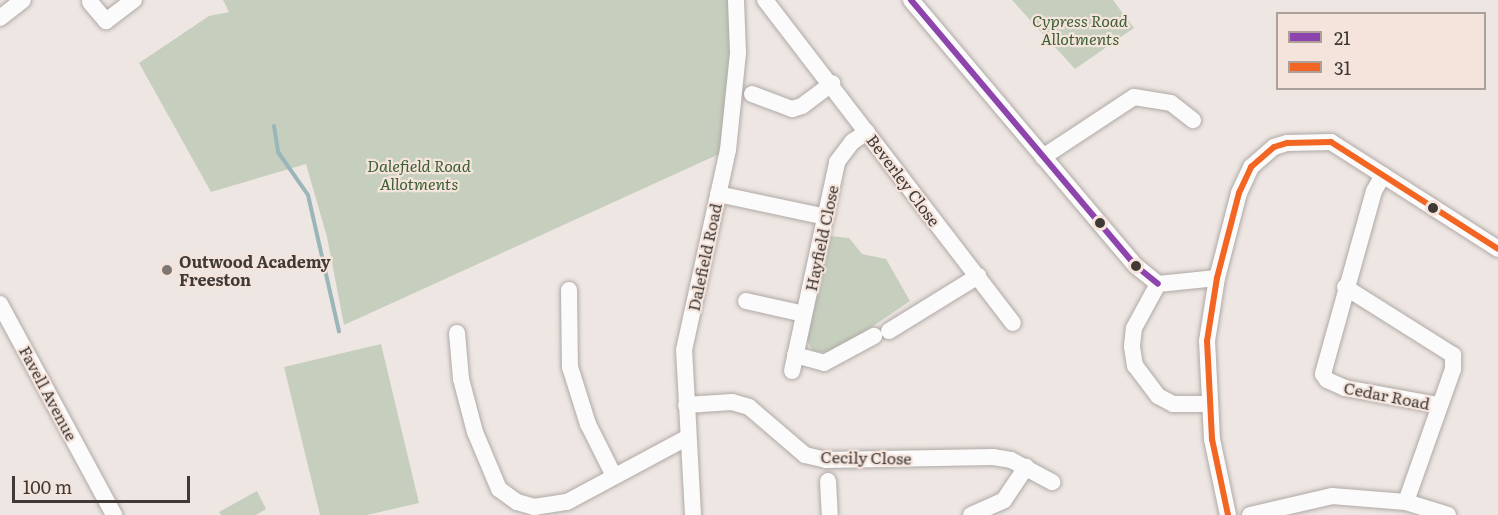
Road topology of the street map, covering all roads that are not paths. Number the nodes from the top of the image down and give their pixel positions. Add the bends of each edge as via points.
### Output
1 (23, 0) edge
2 (134, 0) edge
3 (736, 0) edge
4 (765, 0) edge
5 (910, 0) edge
6 (90, 2) dead end
7 (0, 18) edge
8 (832, 83) junction
9 (752, 94) dead end
10 (1193, 120) dead end
11 (867, 132) junction
12 (1043, 157) junction
13 (1383, 175) junction
14 (718, 194) junction
15 (826, 217) junction
16 (1498, 249) edge
17 (978, 276) junction
18 (1217, 278) junction
19 (1158, 284) junction
20 (1345, 287) junction
21 (568, 290) dead end
22 (0, 303) edge
23 (754, 307) dead end
24 (804, 314) junction
25 (1013, 322) dead end
26 (457, 333) dead end
27 (1208, 404) junction
28 (686, 405) junction
29 (1438, 405) junction
30 (688, 437) junction
31 (1026, 467) junction
32 (614, 476) junction
33 (828, 481) dead end
34 (1052, 482) dead end
35 (1406, 502) junction
36 (114, 515) edge
37 (693, 515) edge
38 (830, 515) edge
39 (971, 515) edge
40 (1228, 515) edge
41 (1250, 515) edge
42 (1448, 515) edge

1 - 7 street
2 - 6 street via 106,21
3 - 14 street, Dalefield Road via 737,76
4 - 8 street, Beverley Close
5 - 12 street
8 - 9 street via 792,109
8 - 11 street, Beverley Close
10 - 12 street via 1171,103 1134,97
11 - 15 street, Hayfield Close via 852,142 837,162
11 - 17 street, Beverley Close
12 - 19 street via 1136,267
13 - 16 street
13 - 18 street via 1331,142 1299,140 1274,147 1251,167 1245,178
13 - 20 street, Cedar Road via 1374,191
14 - 15 street
14 - 28 street, Dalefield Road via 684,350
15 - 24 street, Hayfield Close
17 - 24 street, Hayfield Close via 824,363 793,363
17 - 25 street, Beverley Close
18 - 19 street
18 - 27 street via 1207,341
19 - 27 street via 1134,328 1136,366 1158,396 1173,404
20 - 29 street, Cedar Road via 1453,355 1453,369
20 - 29 street, Cedar Road via 1323,365 1327,380 1345,388
21 - 32 street via 566,338 570,367 588,424
22 - 36 street, Favell Avenue
23 - 24 street
26 - 32 street via 467,406 499,489 517,502 550,507
27 - 40 street
28 - 30 street, Dalefield Road
28 - 31 street, Cecily Close via 732,402 749,407 805,455 826,460 974,456 1011,460
29 - 35 street, Cedar Road
30 - 32 street
30 - 37 street, Dalefield Road
31 - 34 street, Cecily Close
31 - 39 street via 1004,500
33 - 38 street
35 - 41 street via 1332,496
35 - 42 street

